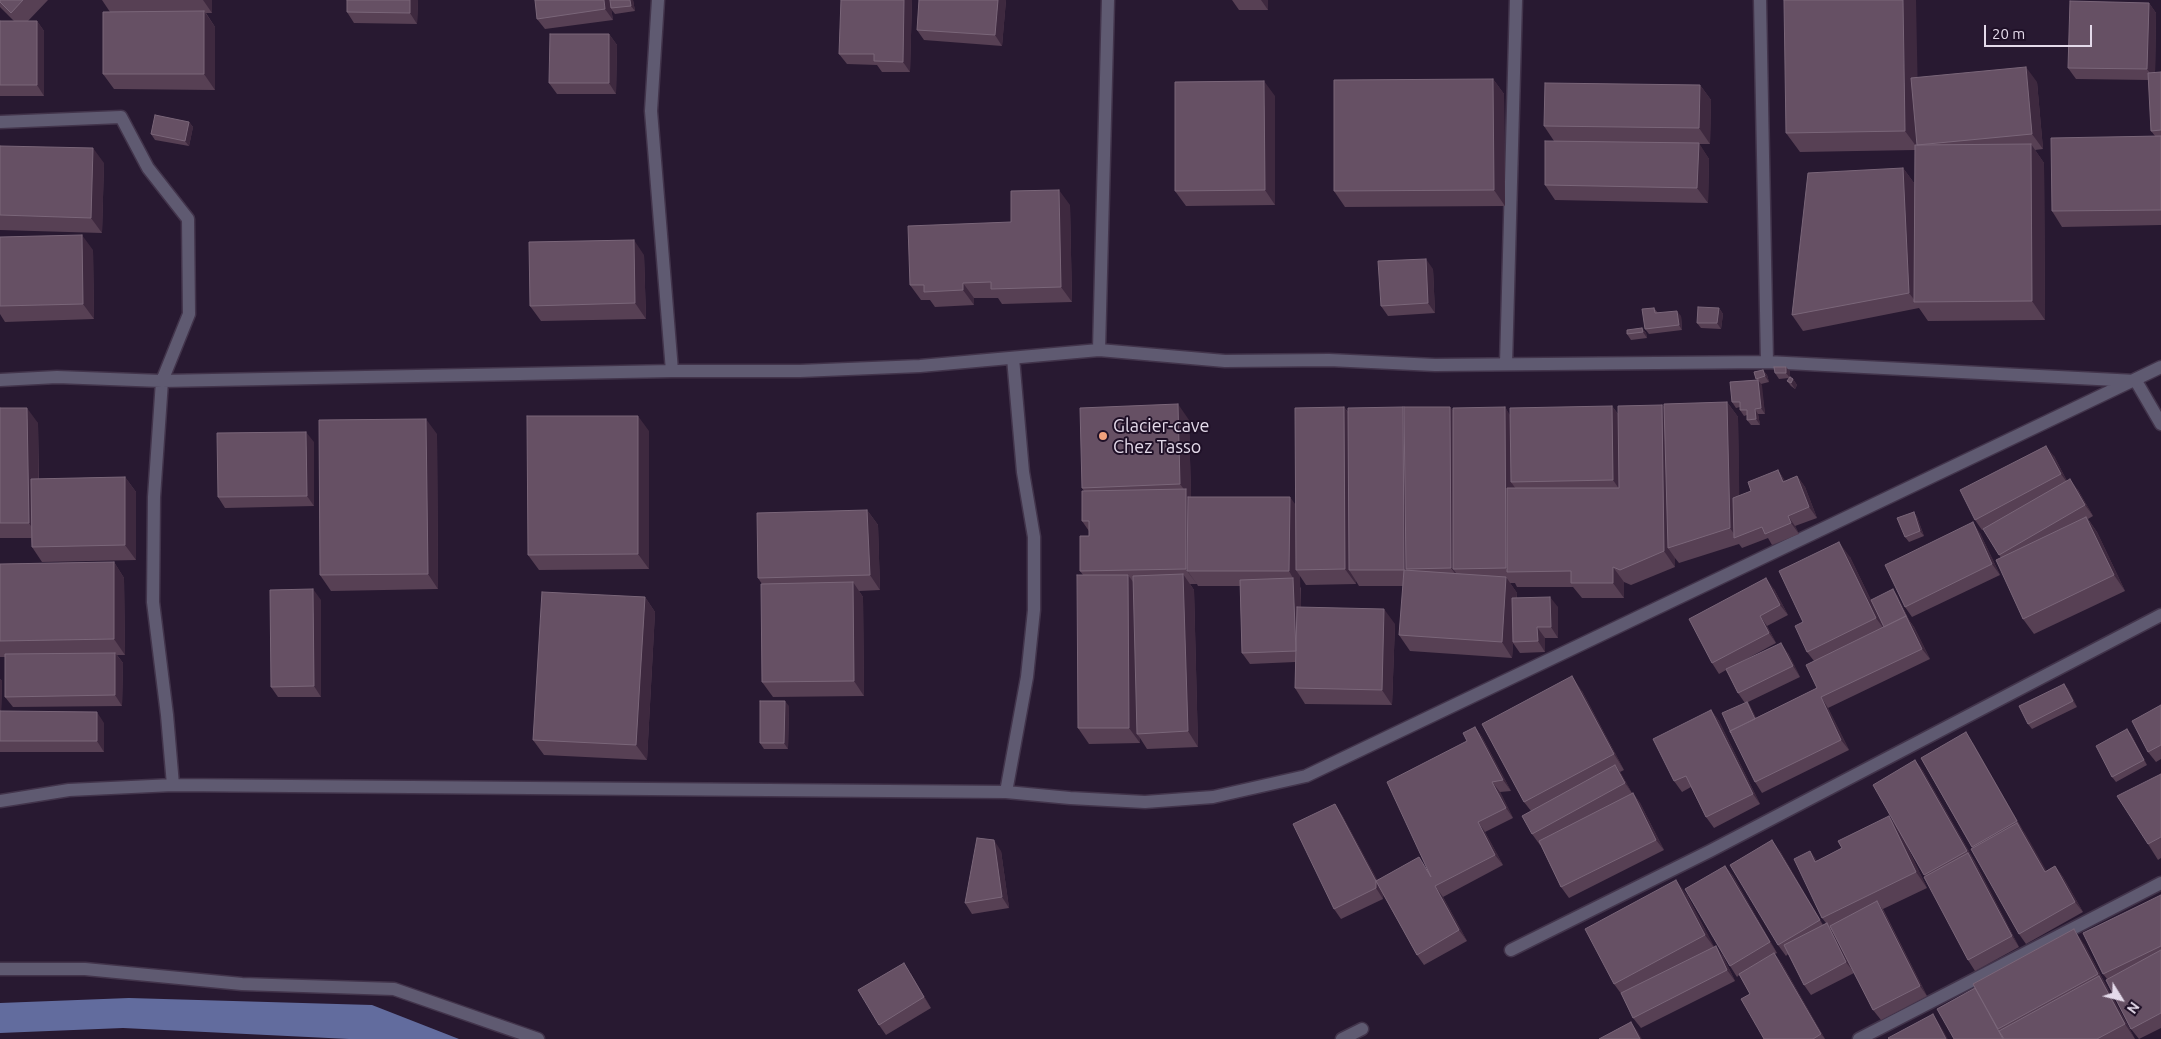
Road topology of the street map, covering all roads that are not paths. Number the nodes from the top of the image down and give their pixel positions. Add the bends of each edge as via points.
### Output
1 (658, 0) edge
2 (1108, 0) edge
3 (1516, 0) edge
4 (1760, 0) edge
5 (0, 122) edge
6 (1099, 350) junction
7 (1013, 358) junction
8 (1767, 362) junction
9 (1506, 364) junction
10 (2161, 368) edge
11 (672, 371) junction
12 (0, 380) edge
13 (162, 381) junction
14 (2136, 381) junction
15 (2161, 424) edge
16 (2161, 615) edge
17 (173, 785) junction
18 (1006, 792) junction
19 (0, 801) edge
20 (2161, 883) edge
21 (1511, 950) dead end
22 (0, 969) edge
23 (1362, 1029) dead end
24 (538, 1039) edge
25 (1342, 1039) edge
26 (1859, 1039) edge

1 - 11 street via 651,111
2 - 6 street
3 - 9 street
4 - 8 street
5 - 13 street via 121,118 148,168 188,220 189,314
6 - 7 street
6 - 9 street via 1225,362 1328,360 1435,365
7 - 11 street via 837,370
7 - 18 street via 1023,472 1034,537 1034,610 1027,677
8 - 9 street
8 - 14 street
10 - 14 street
11 - 13 street
12 - 13 street via 57,377
13 - 17 street via 154,497 153,602
14 - 15 street
14 - 18 street via 2030,428 1306,776 1213,797 1145,802
16 - 21 street via 1710,851
17 - 18 street
17 - 19 street via 69,790
20 - 26 street
22 - 24 street via 85,969 242,984 394,988
23 - 25 street

